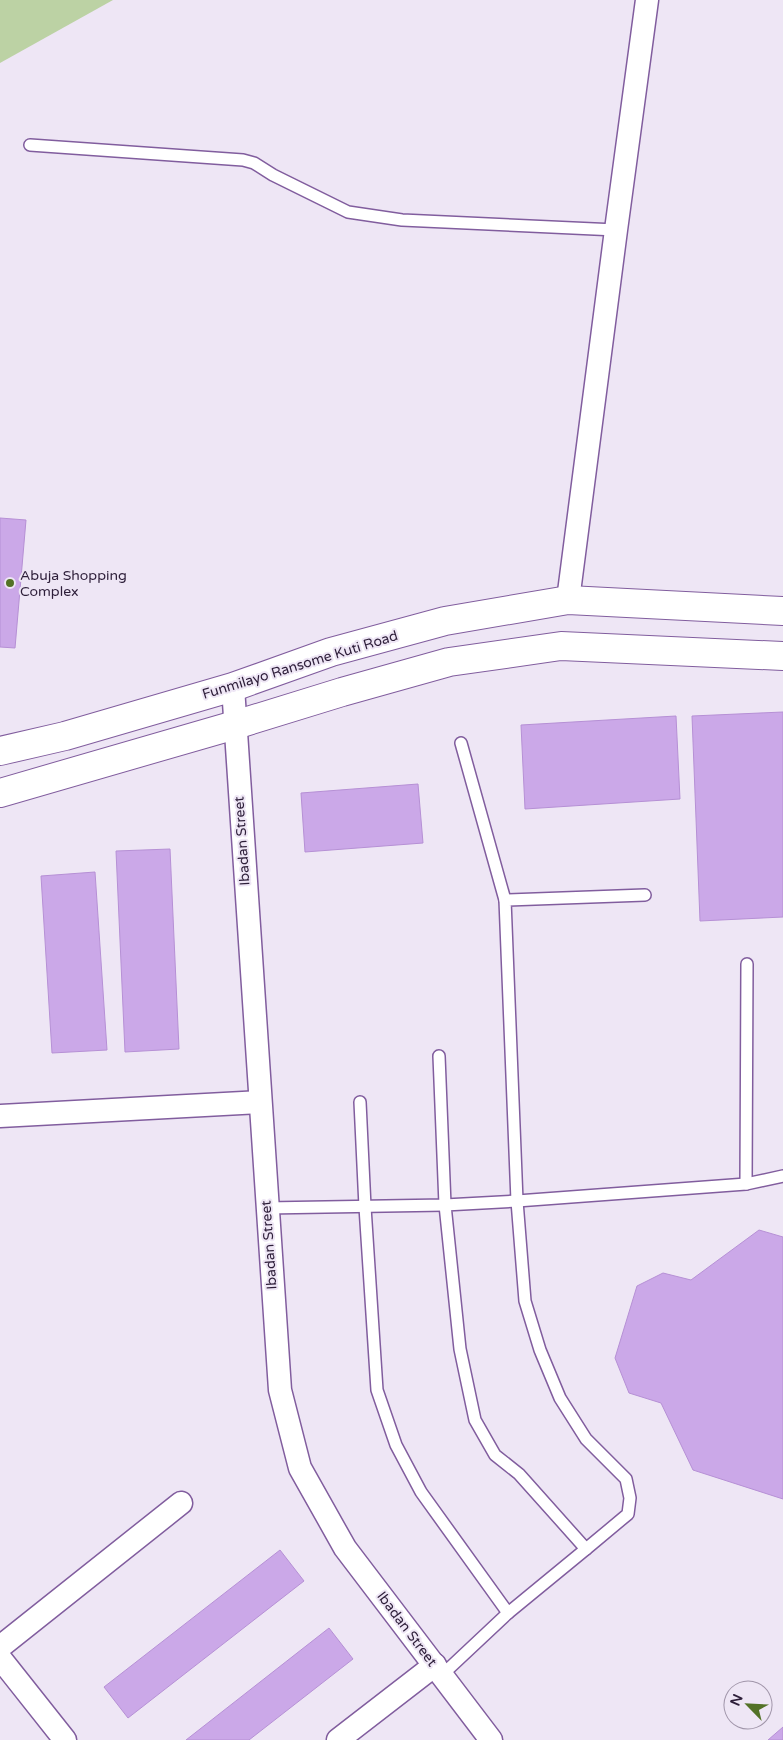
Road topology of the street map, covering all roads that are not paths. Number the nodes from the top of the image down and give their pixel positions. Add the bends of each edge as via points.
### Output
1 (648, 0) edge
2 (30, 144) dead end
3 (616, 230) junction
4 (568, 600) junction
5 (783, 611) edge
6 (783, 656) edge
7 (233, 687) junction
8 (235, 725) junction
9 (461, 743) dead end
10 (0, 751) edge
11 (0, 793) edge
12 (645, 896) dead end
13 (505, 900) junction
14 (747, 964) dead end
15 (439, 1056) dead end
16 (260, 1102) junction
17 (360, 1102) dead end
18 (0, 1116) edge
19 (783, 1176) edge
20 (746, 1184) junction
21 (517, 1201) junction
22 (445, 1205) junction
23 (364, 1207) junction
24 (266, 1208) junction
25 (181, 1503) dead end
26 (586, 1549) junction
27 (508, 1613) junction
28 (0, 1647) edge
29 (0, 1658) edge
30 (438, 1670) junction
31 (65, 1740) edge
32 (338, 1740) edge
33 (491, 1740) edge

1 - 3 street
2 - 3 lane via 243,160 348,212 402,220
3 - 4 street
4 - 5 street, Funmilayo Ransome Kuti Road
4 - 7 street, Funmilayo Ransome Kuti Road via 446,621 331,652
6 - 8 street via 561,646 449,662
7 - 8 street, Ibadan Street
7 - 10 street, Funmilayo Ransome Kuti Road via 65,736
8 - 11 street
8 - 16 street, Ibadan Street
9 - 13 lane
12 - 13 lane
13 - 21 lane
14 - 20 lane
15 - 22 lane
16 - 18 street
16 - 24 street, Ibadan Street
17 - 23 lane
19 - 20 lane
20 - 21 lane
21 - 22 lane
21 - 26 lane via 525,1301 540,1350 565,1406 586,1439 626,1479 630,1498 628,1514
22 - 23 lane
22 - 26 lane via 460,1349 474,1420 496,1455 519,1474
23 - 24 lane
23 - 27 lane via 378,1390 396,1445 421,1492
24 - 30 street, Ibadan Street via 280,1390 300,1468 345,1548
25 - 28 street
26 - 27 lane
27 - 30 lane
29 - 31 street
30 - 32 street
30 - 33 street, Ibadan Street

